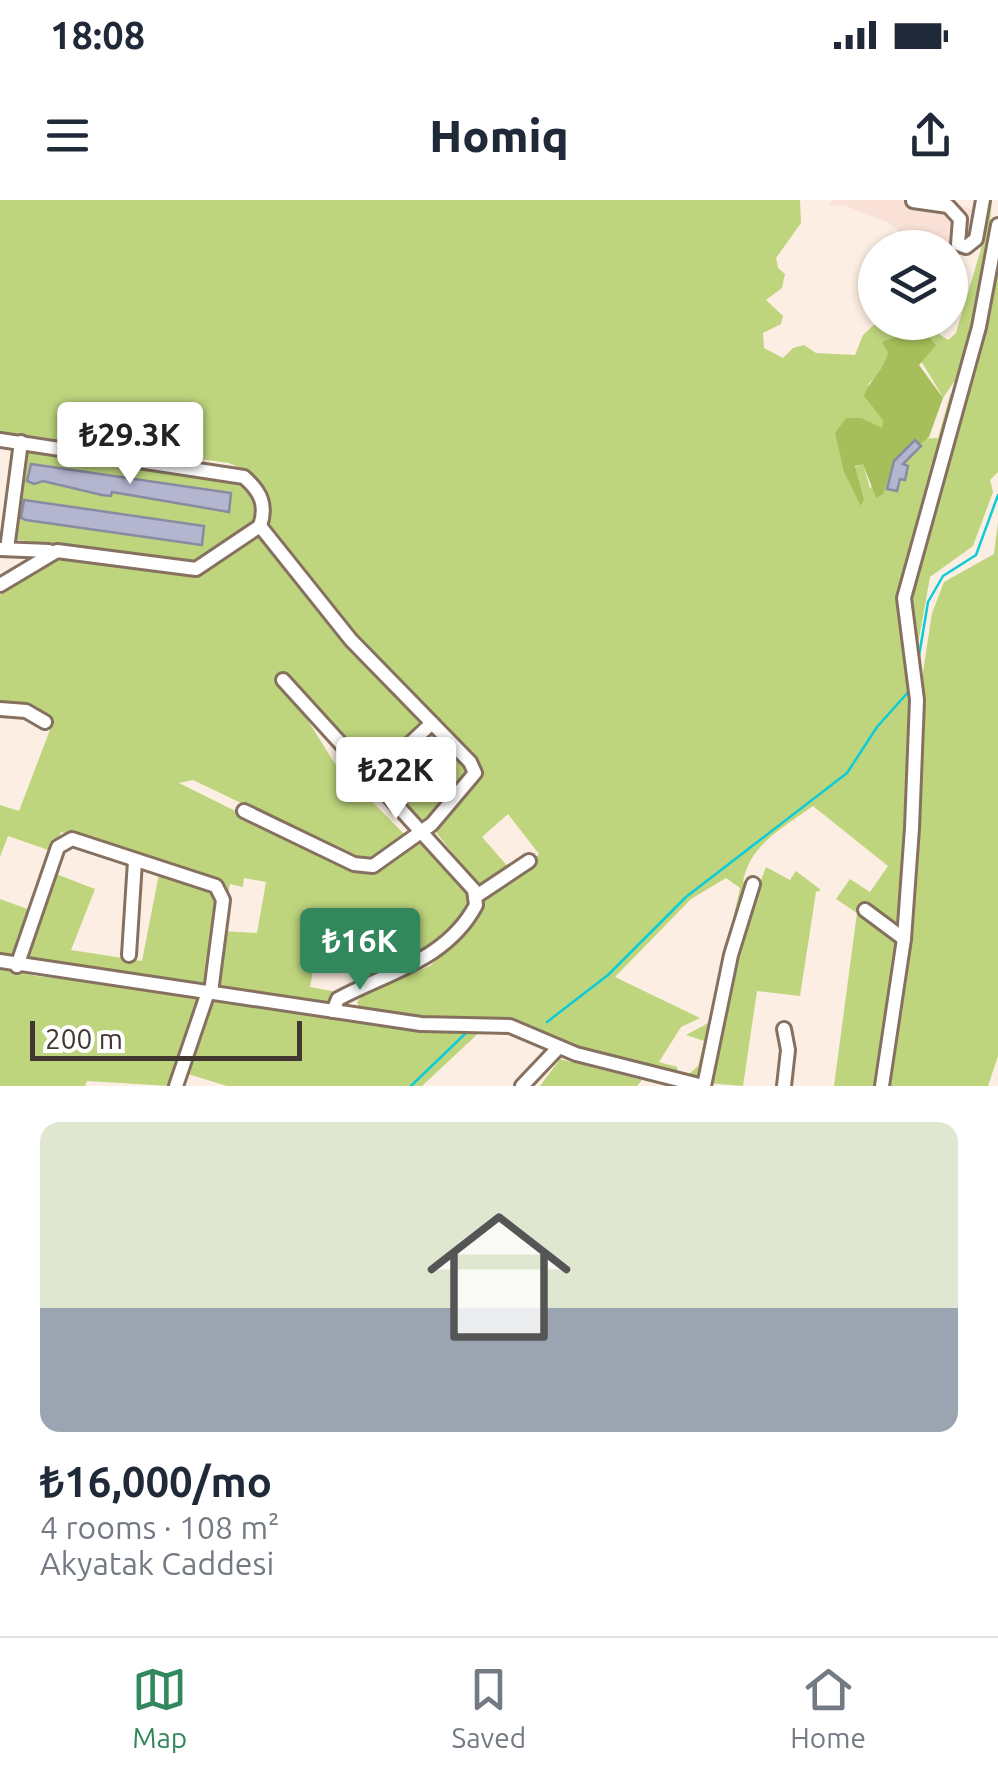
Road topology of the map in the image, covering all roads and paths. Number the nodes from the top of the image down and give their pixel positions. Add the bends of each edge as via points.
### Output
1 (983, 200) edge
2 (913, 201) edge
3 (998, 225) edge
4 (0, 440) edge
5 (21, 442) junction
6 (260, 526) junction
7 (4, 549) edge
8 (57, 552) junction
9 (0, 584) edge
10 (283, 680) dead end
11 (0, 709) edge
12 (46, 722) dead end
13 (432, 722) junction
14 (372, 779) junction
15 (244, 811) dead end
16 (422, 830) junction
17 (135, 861) junction
18 (528, 861) dead end
19 (753, 884) dead end
20 (475, 897) junction
21 (864, 910) dead end
22 (904, 939) junction
23 (129, 955) dead end
24 (0, 961) edge
25 (17, 966) junction
26 (209, 992) junction
27 (333, 1010) junction
28 (784, 1029) dead end
29 (559, 1047) junction
30 (176, 1086) edge
31 (522, 1086) edge
32 (703, 1086) edge
33 (784, 1086) edge
34 (882, 1086) edge

1 - 2 street via 980,230 966,247 958,244 960,219 948,206
3 - 22 street via 979,327 904,598 918,700
4 - 5 street
5 - 6 street via 244,477 261,497
5 - 7 street
6 - 8 street via 196,570
6 - 13 street via 352,640
7 - 8 street
8 - 9 street
10 - 14 street
11 - 12 street via 26,711
13 - 14 street
13 - 16 street via 474,773
14 - 16 street
15 - 16 street via 366,867
16 - 20 street
17 - 23 street
17 - 25 street via 66,838
17 - 26 street via 222,893
18 - 20 street
19 - 32 street
20 - 27 street via 470,916 420,963 338,999
21 - 22 street
22 - 34 street
24 - 25 street
25 - 26 street
26 - 27 street
26 - 30 street
27 - 29 street via 421,1024 510,1026
28 - 33 street
29 - 31 street
29 - 32 street

